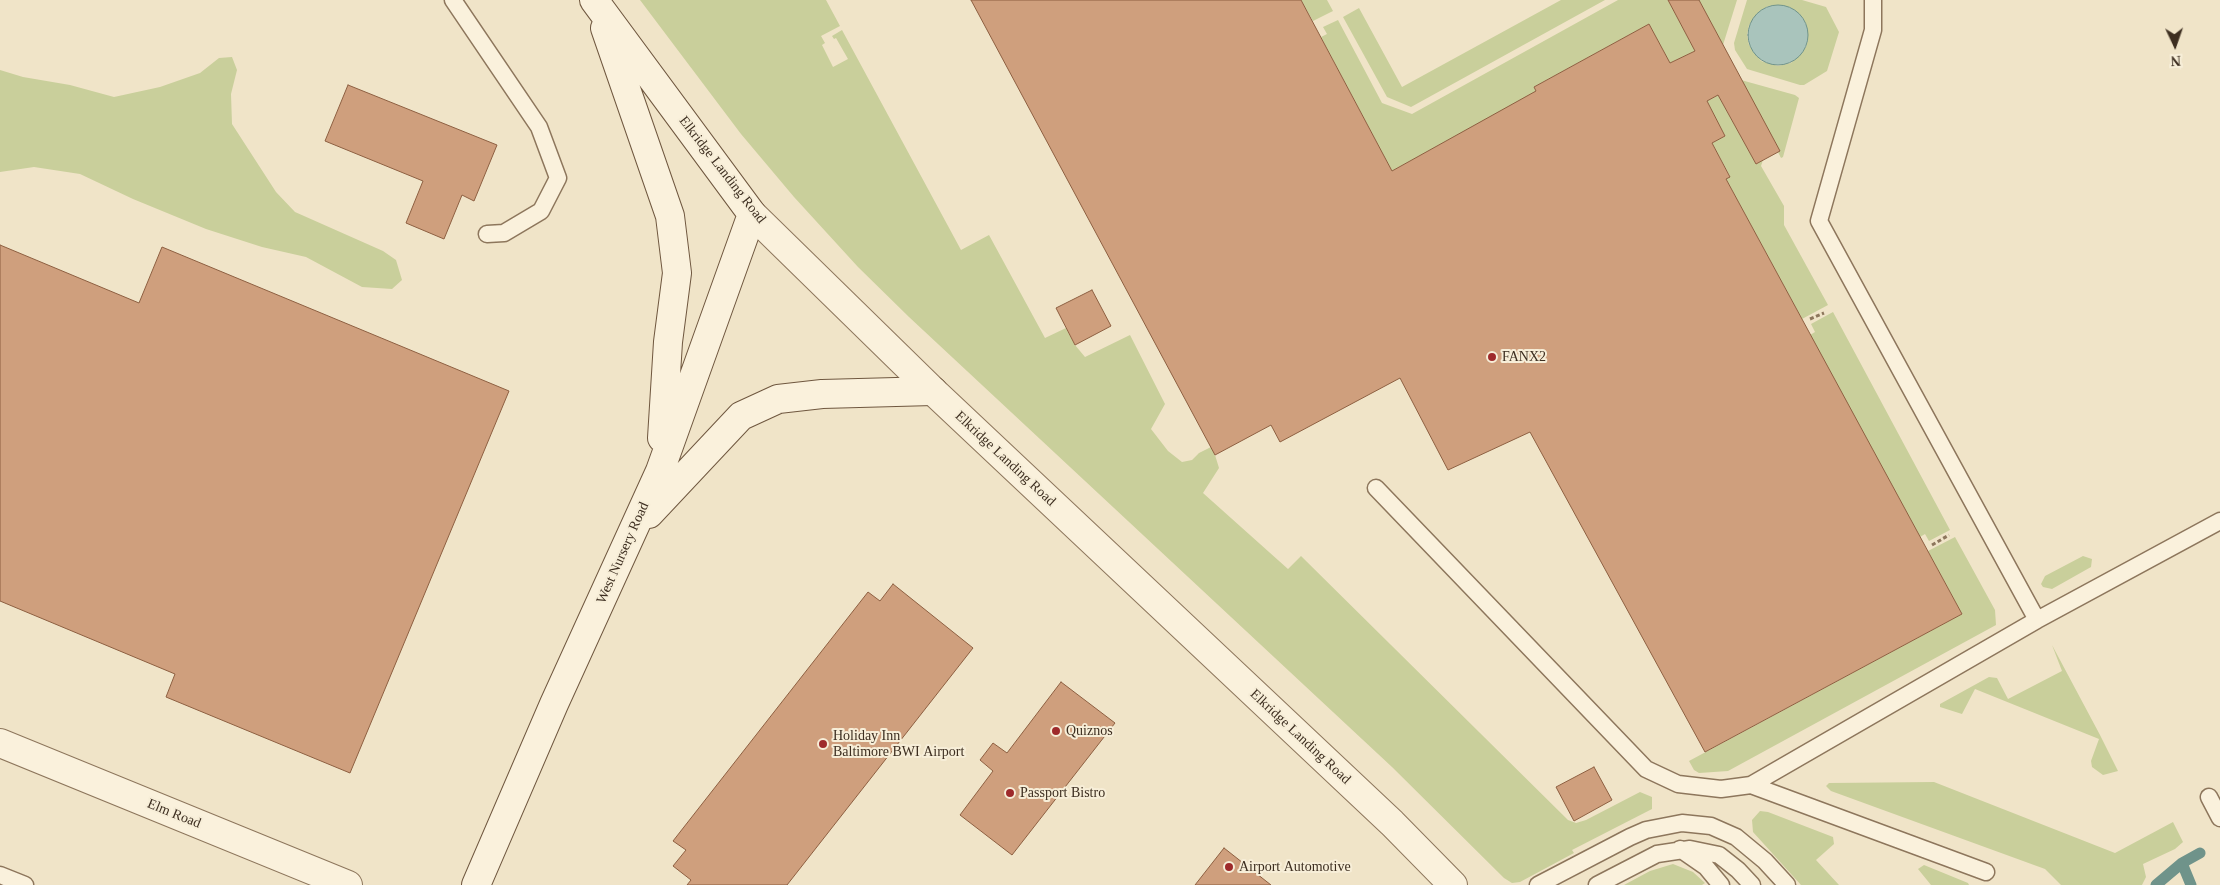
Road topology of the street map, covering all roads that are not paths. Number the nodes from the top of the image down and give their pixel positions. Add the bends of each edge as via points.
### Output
1 (453, 0) edge
2 (1873, 0) edge
3 (595, 2) edge
4 (752, 214) junction
5 (486, 234) dead end
6 (933, 391) junction
7 (660, 471) junction
8 (1376, 488) dead end
9 (2220, 520) edge
10 (635, 530) junction
11 (2037, 620) junction
12 (0, 743) edge
13 (1751, 785) junction
14 (2209, 797) dead end
15 (2220, 818) edge
16 (1680, 849) junction
17 (1986, 872) dead end
18 (0, 875) edge
19 (24, 885) edge
20 (348, 885) edge
21 (476, 885) edge
22 (1453, 885) edge
23 (1538, 885) edge
24 (1597, 885) edge
25 (1721, 885) edge
26 (1752, 885) edge
27 (1786, 885) edge

1 - 5 lane via 539,127 558,178 541,210 504,233
2 - 11 lane via 1873,30 1819,221
3 - 4 main road, Elkridge Landing Road
3 - 7 main road via 670,216 677,273 668,342
4 - 6 main road, Elkridge Landing Road
4 - 7 main road, West Nursery Road
6 - 10 main road via 822,394 778,399 741,416
6 - 22 main road, Elkridge Landing Road via 1392,823
7 - 10 main road, West Nursery Road
8 - 13 lane via 1646,769 1678,784 1721,789
9 - 11 lane
10 - 21 main road, West Nursery Road via 554,704
11 - 13 lane
12 - 20 main road, Elm Road
13 - 17 lane
14 - 15 lane
16 - 24 lane via 1651,857
16 - 25 lane via 1706,867
16 - 26 lane via 1700,849 1719,855
18 - 19 lane
23 - 27 lane via 1646,830 1682,823 1711,826 1736,837 1765,861

